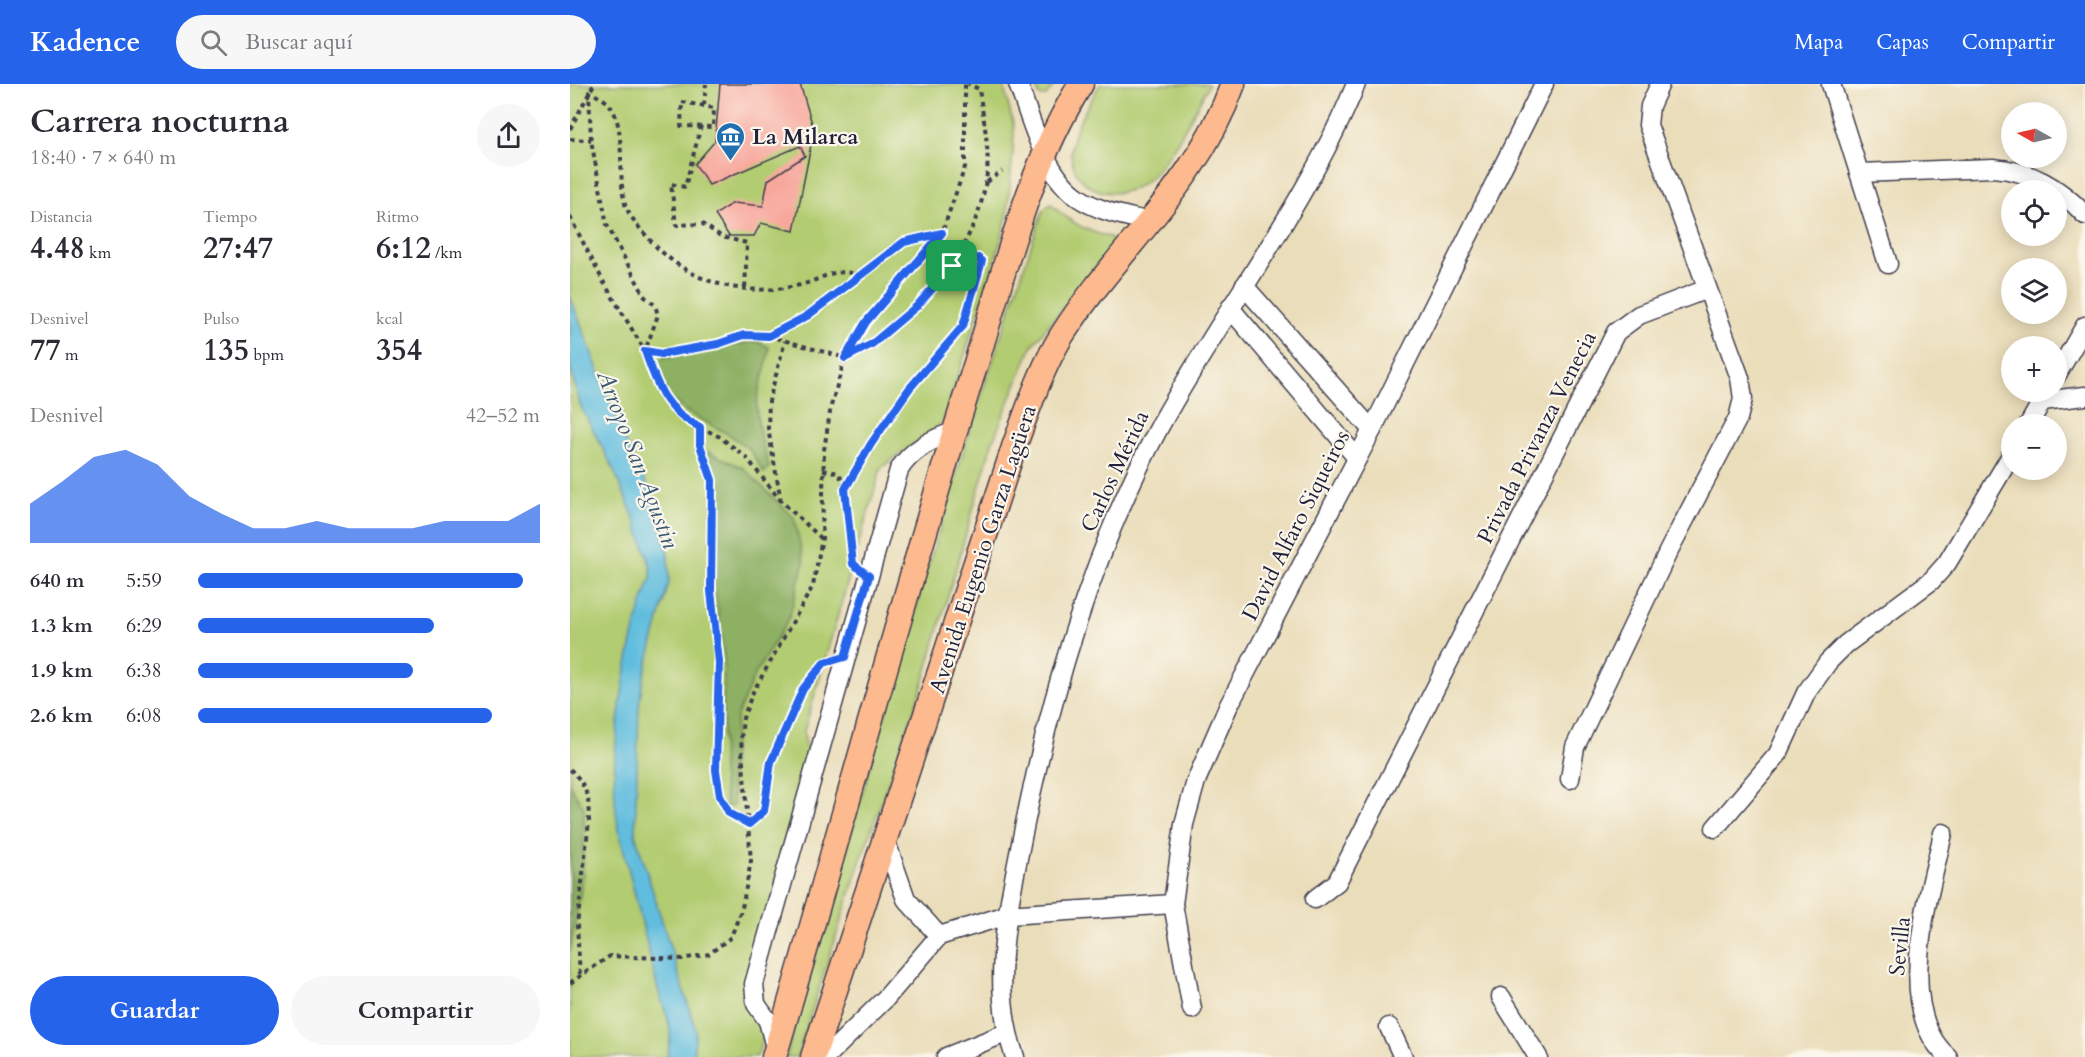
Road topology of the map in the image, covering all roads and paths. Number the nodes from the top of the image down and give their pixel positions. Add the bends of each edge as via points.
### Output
1 (594, 84) edge
2 (706, 84) edge
3 (966, 84) edge
4 (1018, 84) edge
5 (1081, 84) edge
6 (1233, 84) edge
7 (1356, 84) edge
8 (1544, 84) edge
9 (1660, 84) edge
10 (1831, 84) edge
11 (590, 92) junction
12 (704, 105) junction
13 (701, 126) junction
14 (570, 129) edge
15 (570, 139) edge
16 (591, 140) junction
17 (1045, 153) junction
18 (1002, 171) dead end
19 (1859, 173) junction
20 (986, 182) junction
21 (2085, 215) edge
22 (570, 217) edge
23 (1150, 222) junction
24 (942, 233) junction
25 (1888, 264) dead end
26 (952, 266) junction
27 (861, 275) junction
28 (1244, 286) junction
29 (745, 290) junction
30 (1707, 290) junction
31 (1230, 308) junction
32 (2085, 326) edge
33 (769, 336) junction
34 (785, 340) junction
35 (645, 351) junction
36 (2067, 357) edge
37 (845, 358) junction
38 (2067, 396) edge
39 (2085, 396) edge
40 (700, 427) junction
41 (1372, 430) junction
42 (954, 432) junction
43 (1357, 458) junction
44 (824, 470) junction
45 (2001, 472) edge
46 (845, 489) junction
47 (781, 501) junction
48 (822, 538) junction
49 (869, 576) junction
50 (845, 657) junction
51 (570, 769) edge
52 (1570, 780) dead end
53 (749, 824) junction
54 (1714, 828) dead end
55 (1943, 833) dead end
56 (886, 842) junction
57 (1315, 899) dead end
58 (1173, 904) junction
59 (1007, 915) junction
60 (939, 936) junction
61 (580, 976) junction
62 (570, 983) edge
63 (1501, 997) dead end
64 (1192, 1009) dead end
65 (1389, 1027) dead end
66 (1006, 1033) junction
67 (775, 1054) edge
68 (813, 1057) edge
69 (826, 1057) edge
70 (946, 1057) edge
71 (1015, 1057) edge
72 (1403, 1057) edge
73 (1538, 1057) edge
74 (1948, 1057) edge

1 - 11 path
2 - 12 path
3 - 20 path via 979,89 988,163
3 - 24 path via 964,167
4 - 17 street
5 - 17 main road
6 - 23 main road, Avenida Eugenio Garza Lagüera via 1224,110 1195,164
7 - 28 street, Carlos Mérida via 1315,166
8 - 41 street, David Alfaro Siqueiros
9 - 30 street via 1650,106 1648,125
10 - 19 street
11 - 14 path
11 - 16 path
11 - 29 path via 608,103 616,119 626,207 646,235 667,258 695,277
12 - 13 path via 714,108 713,127
12 - 13 path via 682,102 681,126
13 - 29 path via 684,187 672,184 676,225 704,224 722,237 747,243
15 - 16 path
16 - 35 path via 607,225 658,315
17 - 23 street via 1062,182 1077,197 1113,213
17 - 42 main road
18 - 20 path
19 - 21 street via 2011,169 2051,185
19 - 25 street
20 - 26 path
22 - 35 path
23 - 56 main road, Avenida Eugenio Garza Lagüera via 1072,320 1037,386
24 - 27 path via 904,242
24 - 37 path via 866,322
26 - 37 path via 917,306 872,344
26 - 46 path via 978,258 982,261 963,326 909,389
27 - 29 path via 844,270 802,284
27 - 33 path via 807,316
28 - 31 street, Carlos Mérida
28 - 41 street
30 - 52 street via 1740,378 1742,407 1575,747
30 - 57 street, Privada Privanza Venecia via 1639,315 1616,332 1337,882
31 - 43 street
31 - 59 street, Carlos Mérida via 1136,473 1090,586 1045,735
32 - 36 street
33 - 34 path
33 - 35 path via 744,335 662,354
34 - 37 path
34 - 47 path via 769,401 768,428
35 - 40 path via 658,392 684,420
37 - 44 path via 831,406
38 - 39 street
40 - 47 path via 746,457
40 - 53 path via 700,445 712,480 711,591 719,662 716,770 720,796 729,813
41 - 43 street, David Alfaro Siqueiros
42 - 49 street via 938,437 903,462
42 - 67 main road
43 - 58 street, David Alfaro Siqueiros via 1208,750 1184,824
44 - 46 path via 839,473
44 - 48 path
45 - 54 street via 1947,563 1931,581 1846,644 1828,662 1806,693 1778,754
46 - 49 path via 853,564
47 - 48 path
48 - 53 path via 813,586 742,718
49 - 50 street
50 - 53 path via 824,663 803,689 771,762 764,811
50 - 67 street via 754,984 756,1004 768,1022
51 - 61 path via 581,781 588,805 577,926
53 - 61 path via 751,861 742,908 731,937 709,954 682,959 610,956
55 - 74 street, Sevilla via 1921,938 1918,980 1922,1014 1938,1048
56 - 60 street via 906,899
56 - 68 main road, Avenida Eugenio Garza Lagüera
58 - 59 street
58 - 64 street, David Alfaro Siqueiros
59 - 60 street
59 - 66 street, Carlos Mérida via 1001,980
60 - 69 street via 886,998
61 - 62 path
63 - 73 street
65 - 72 street
66 - 70 street
66 - 71 street, Carlos Mérida

